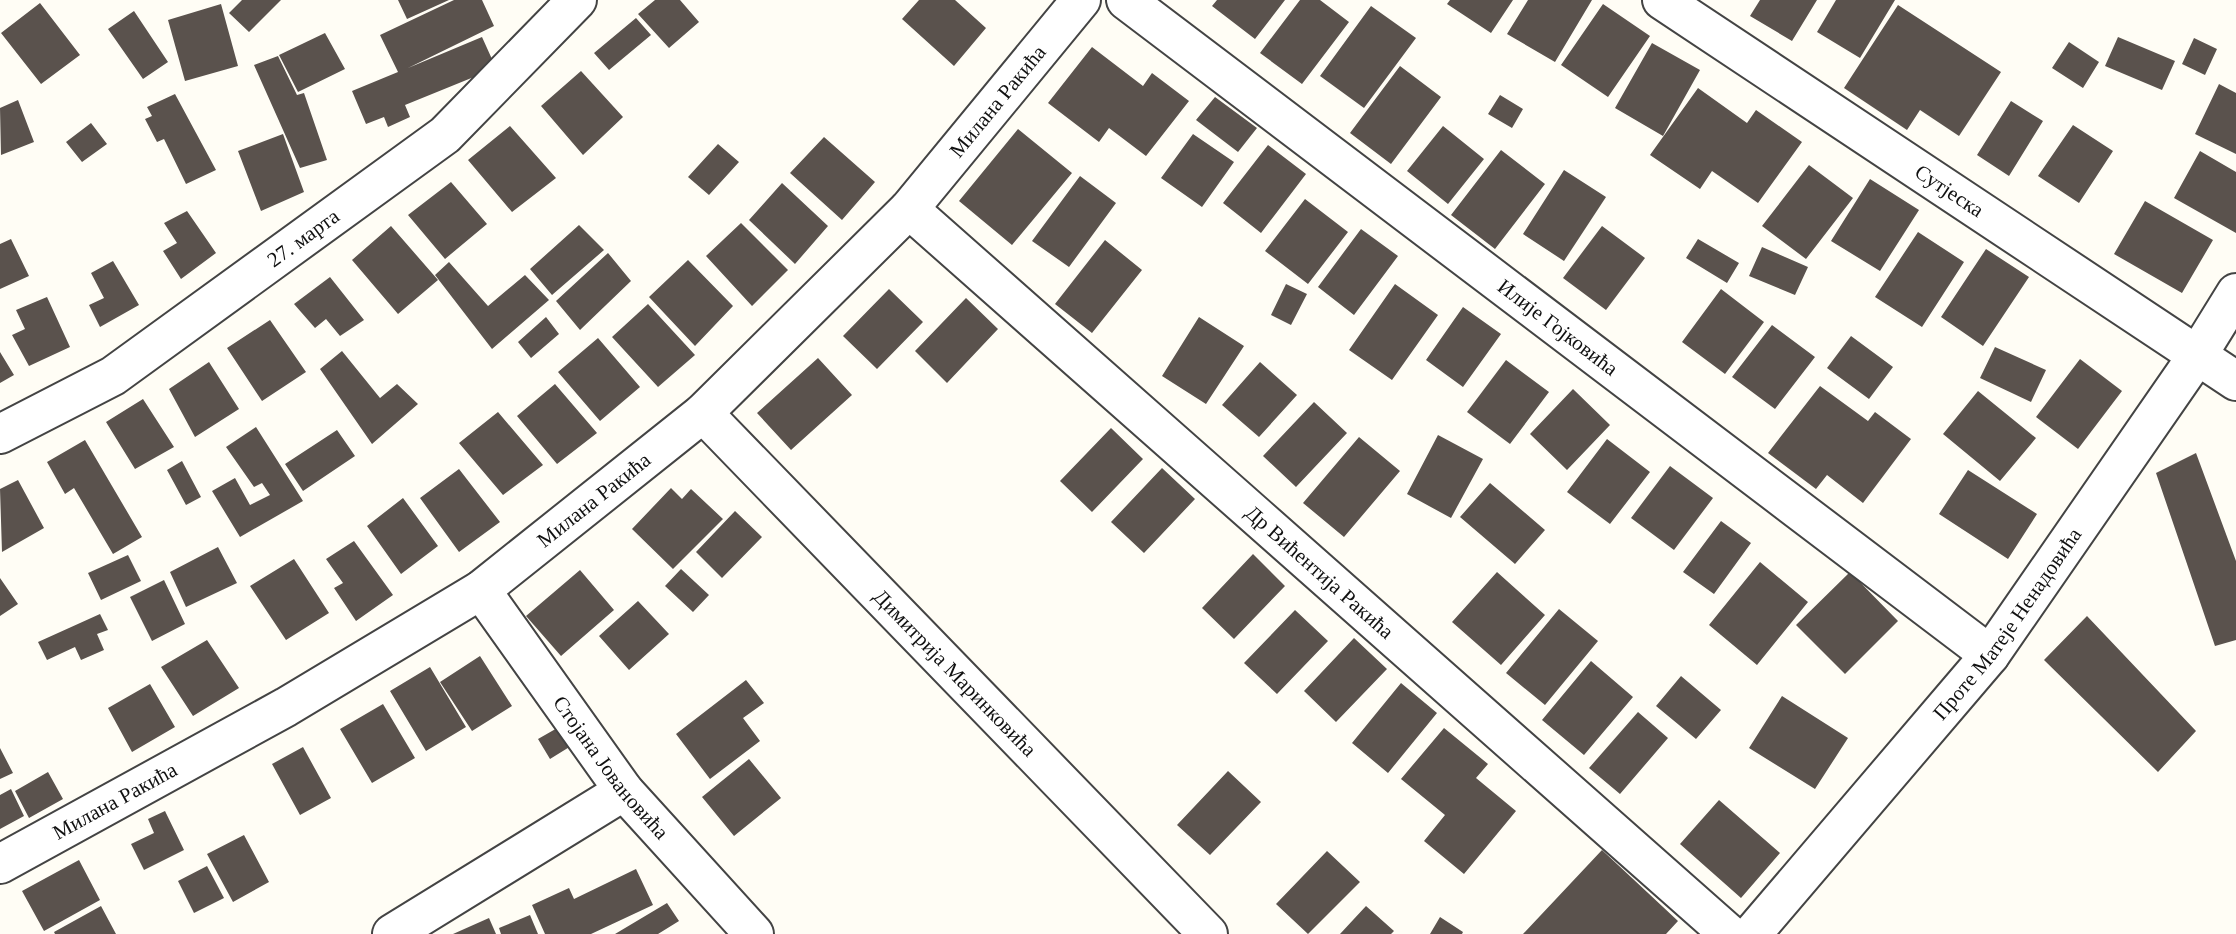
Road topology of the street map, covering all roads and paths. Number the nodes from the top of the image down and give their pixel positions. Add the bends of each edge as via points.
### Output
1 (577, 0) edge
2 (1081, 0) edge
3 (1126, 0) edge
4 (1662, 0) edge
5 (909, 209) junction
6 (2236, 292) edge
7 (2197, 356) junction
8 (2236, 381) edge
9 (703, 413) junction
10 (0, 433) edge
11 (481, 590) junction
12 (1990, 655) junction
13 (624, 791) junction
14 (0, 864) edge
15 (392, 934) edge
16 (754, 934) edge
17 (1208, 934) edge
18 (1729, 934) edge
19 (1752, 934) edge

1 - 10 street, 27. марта via 445,135 113,376
2 - 5 street, Милана Ракића
3 - 12 street, Илије Гојковића
4 - 7 street, Сутјеска
5 - 9 street, Милана Ракића
5 - 18 street, Др Вићентија Ракића
6 - 7 street, Проте Матеје Ненадовића
7 - 8 street, Сутјеска
7 - 12 street, Проте Матеје Ненадовића
9 - 11 street, Милана Ракића
9 - 17 street, Димитрија Маринковића
11 - 13 street, Стојана Јовановића
11 - 14 street, Милана Ракића via 286,707
12 - 19 street, Проте Матеје Ненадовића
13 - 15 street
13 - 16 street, Стојана Јовановића

